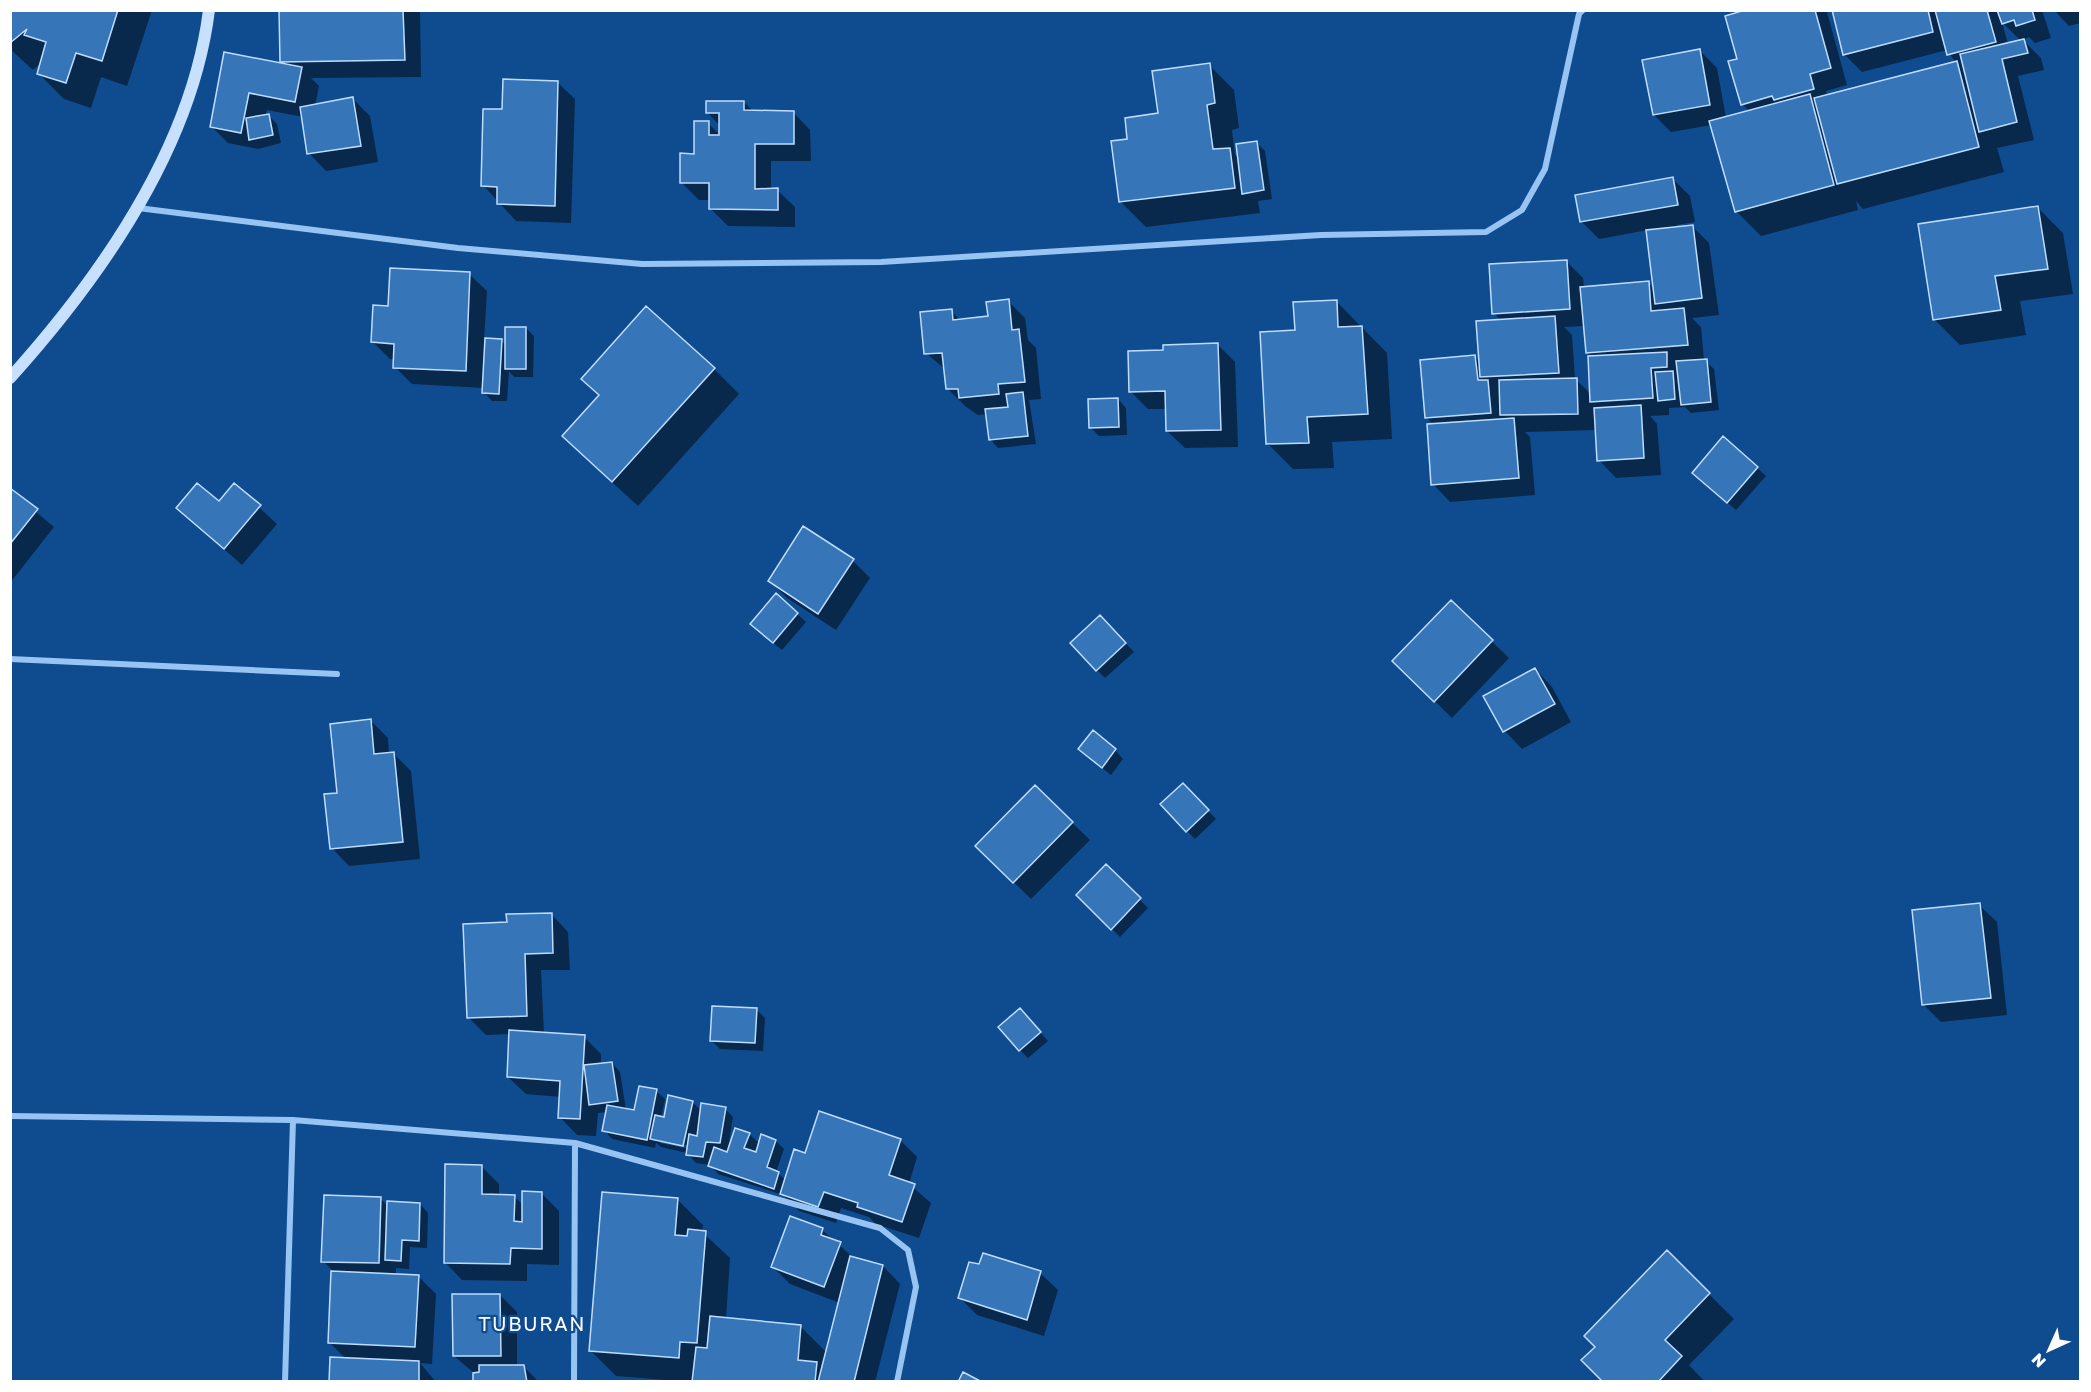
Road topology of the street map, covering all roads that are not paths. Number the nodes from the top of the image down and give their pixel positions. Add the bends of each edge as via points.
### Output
1 (209, 10) edge
2 (1583, 10) edge
3 (138, 208) junction
4 (10, 378) edge
5 (10, 659) edge
6 (337, 674) dead end
7 (10, 1116) edge
8 (293, 1120) junction
9 (575, 1143) junction
10 (285, 1382) edge
11 (574, 1382) edge
12 (897, 1382) edge

1 - 3 street via 206,35 179,121
2 - 3 street via 1545,169 1522,210 1486,232 1321,235 880,262 642,264 458,248
3 - 4 street via 78,295
5 - 6 street
7 - 8 street
8 - 9 street
8 - 10 street
9 - 11 street
9 - 12 street via 880,1228 908,1250 916,1287

